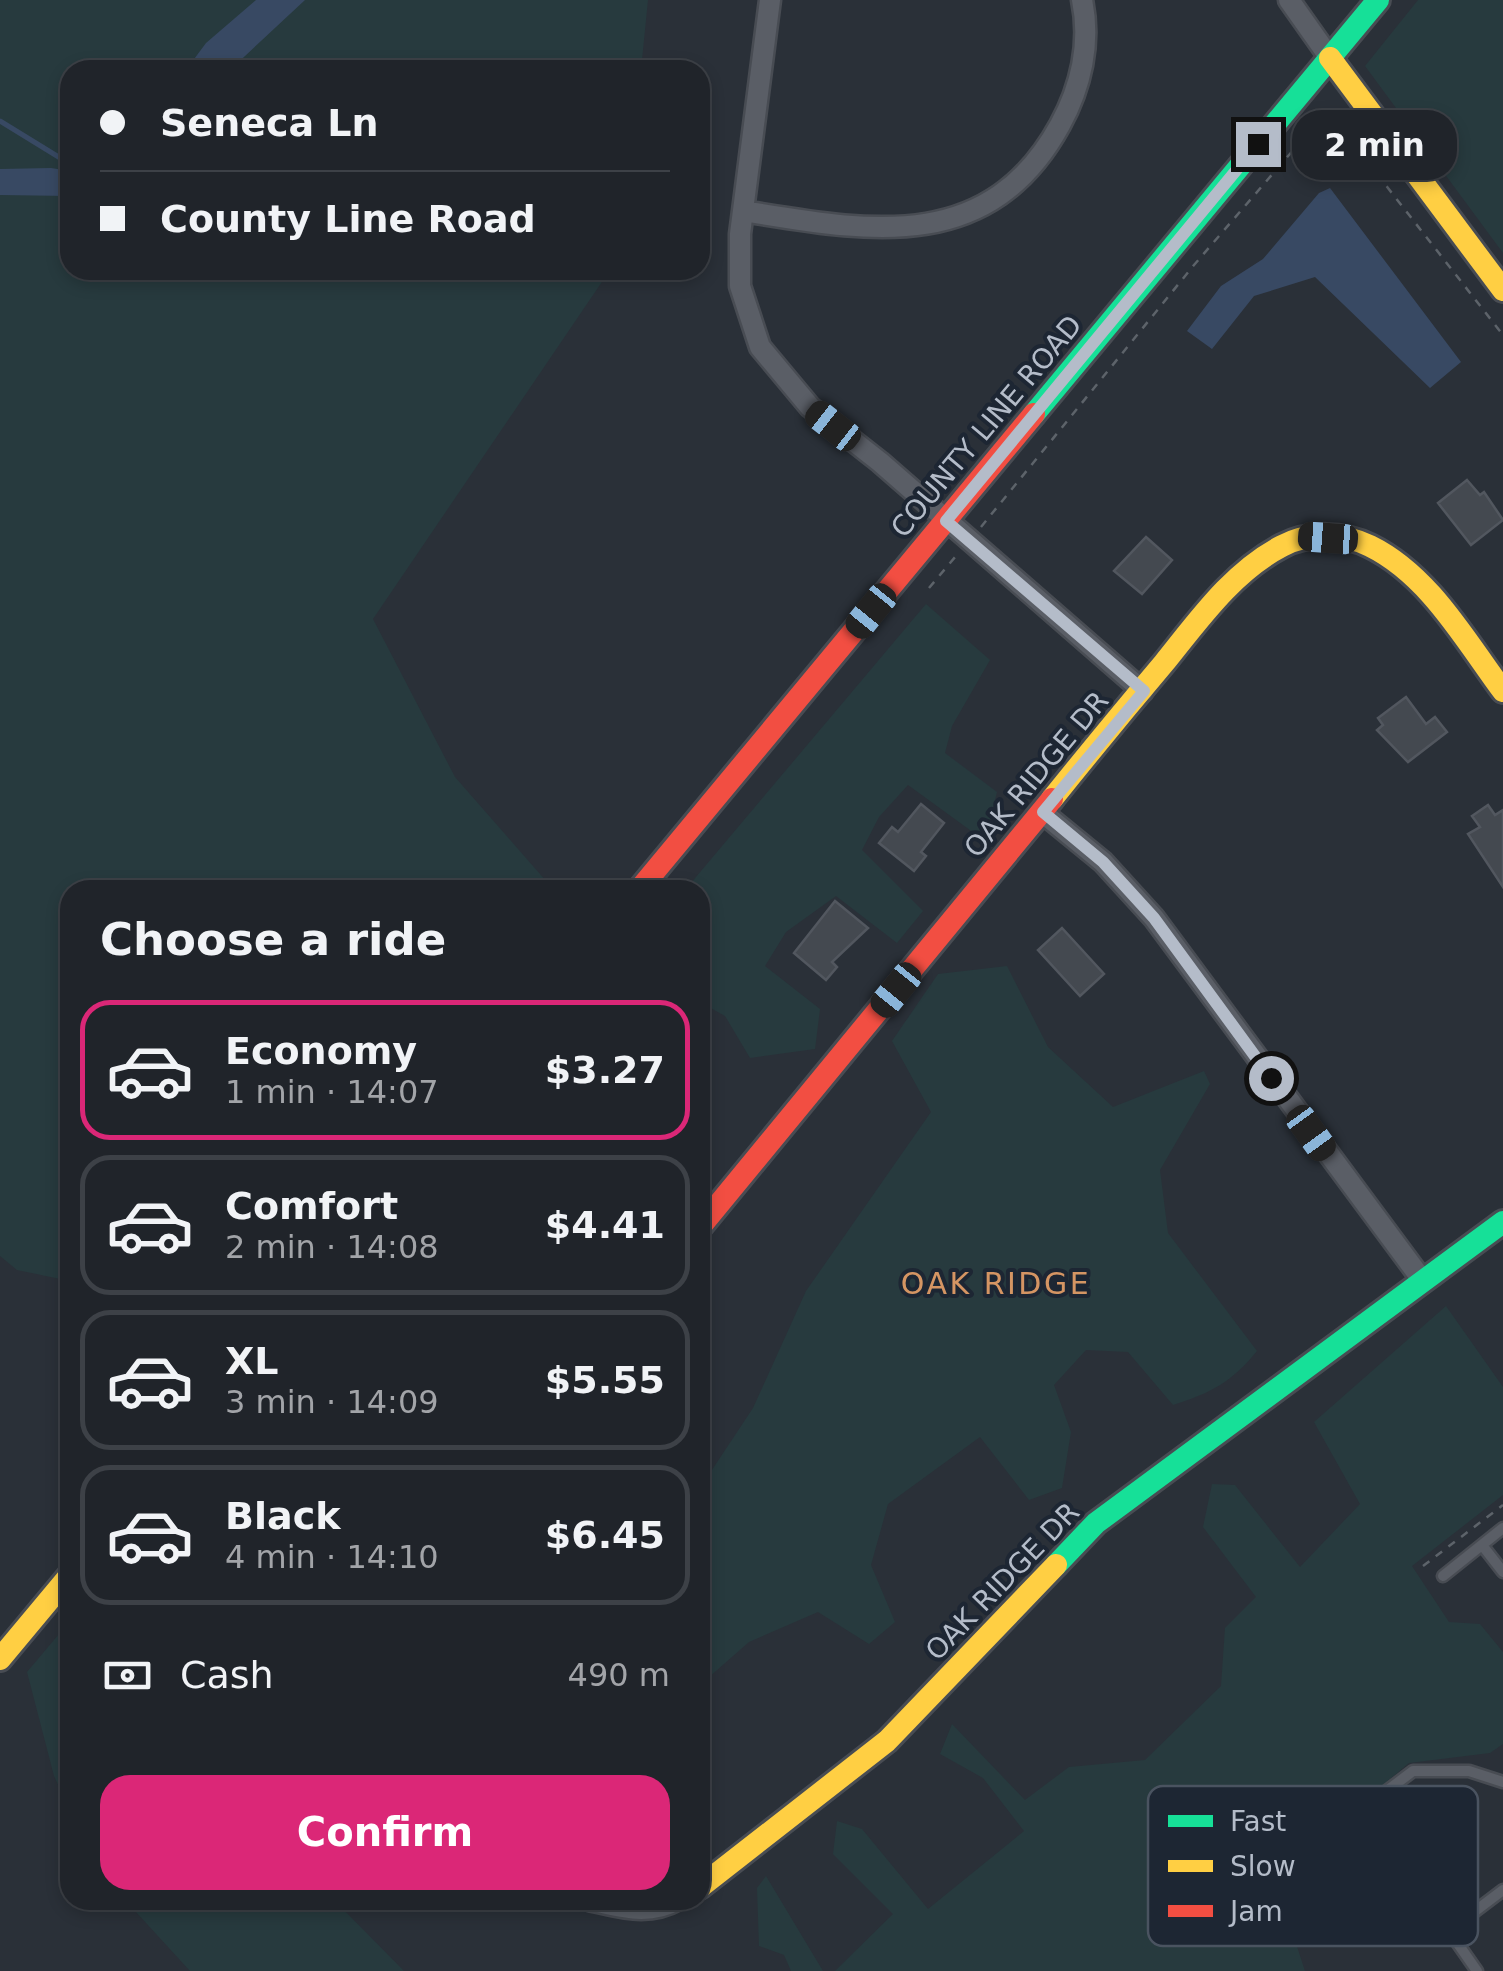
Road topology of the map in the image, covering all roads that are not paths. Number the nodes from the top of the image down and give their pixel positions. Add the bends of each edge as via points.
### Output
1 (770, 0) edge
2 (1082, 0) edge
3 (1289, 0) edge
4 (1378, 0) edge
5 (1330, 58) junction
6 (743, 211) junction
7 (1503, 290) edge
8 (946, 521) junction
9 (1144, 691) junction
10 (1503, 691) edge
11 (1043, 812) junction
12 (648, 880) edge
13 (710, 1215) edge
14 (1503, 1222) edge
15 (1423, 1282) junction
16 (1503, 1528) edge
17 (1482, 1544) junction
18 (1503, 1572) edge
19 (1443, 1576) dead end
20 (60, 1586) edge
21 (2, 1653) edge
22 (1503, 1782) edge
23 (1393, 1786) edge
24 (710, 1879) edge
25 (1503, 1890) edge
26 (1478, 1909) edge
27 (1460, 1946) edge
28 (1477, 1971) edge

1 - 6 street
2 - 6 street via 1083,62 1064,118 1025,173 978,210 896,228
3 - 5 street
4 - 5 street, COUNTY LINE ROAD
5 - 7 street
5 - 8 street, COUNTY LINE ROAD
6 - 8 street via 740,286 770,364 810,408
8 - 9 street
8 - 12 street, COUNTY LINE ROAD
9 - 10 street, OAK RIDGE DR via 1217,598 1279,549 1308,537 1378,549 1404,566
9 - 11 street, OAK RIDGE DR
11 - 13 street, OAK RIDGE DR
11 - 15 street via 1103,862 1154,918
14 - 15 street, OAK RIDGE DR
15 - 24 street, OAK RIDGE DR via 1096,1523 887,1741
16 - 17 lane
17 - 18 lane
17 - 19 lane
20 - 21 street
22 - 23 lane via 1469,1771 1413,1771
25 - 26 lane
27 - 28 lane

